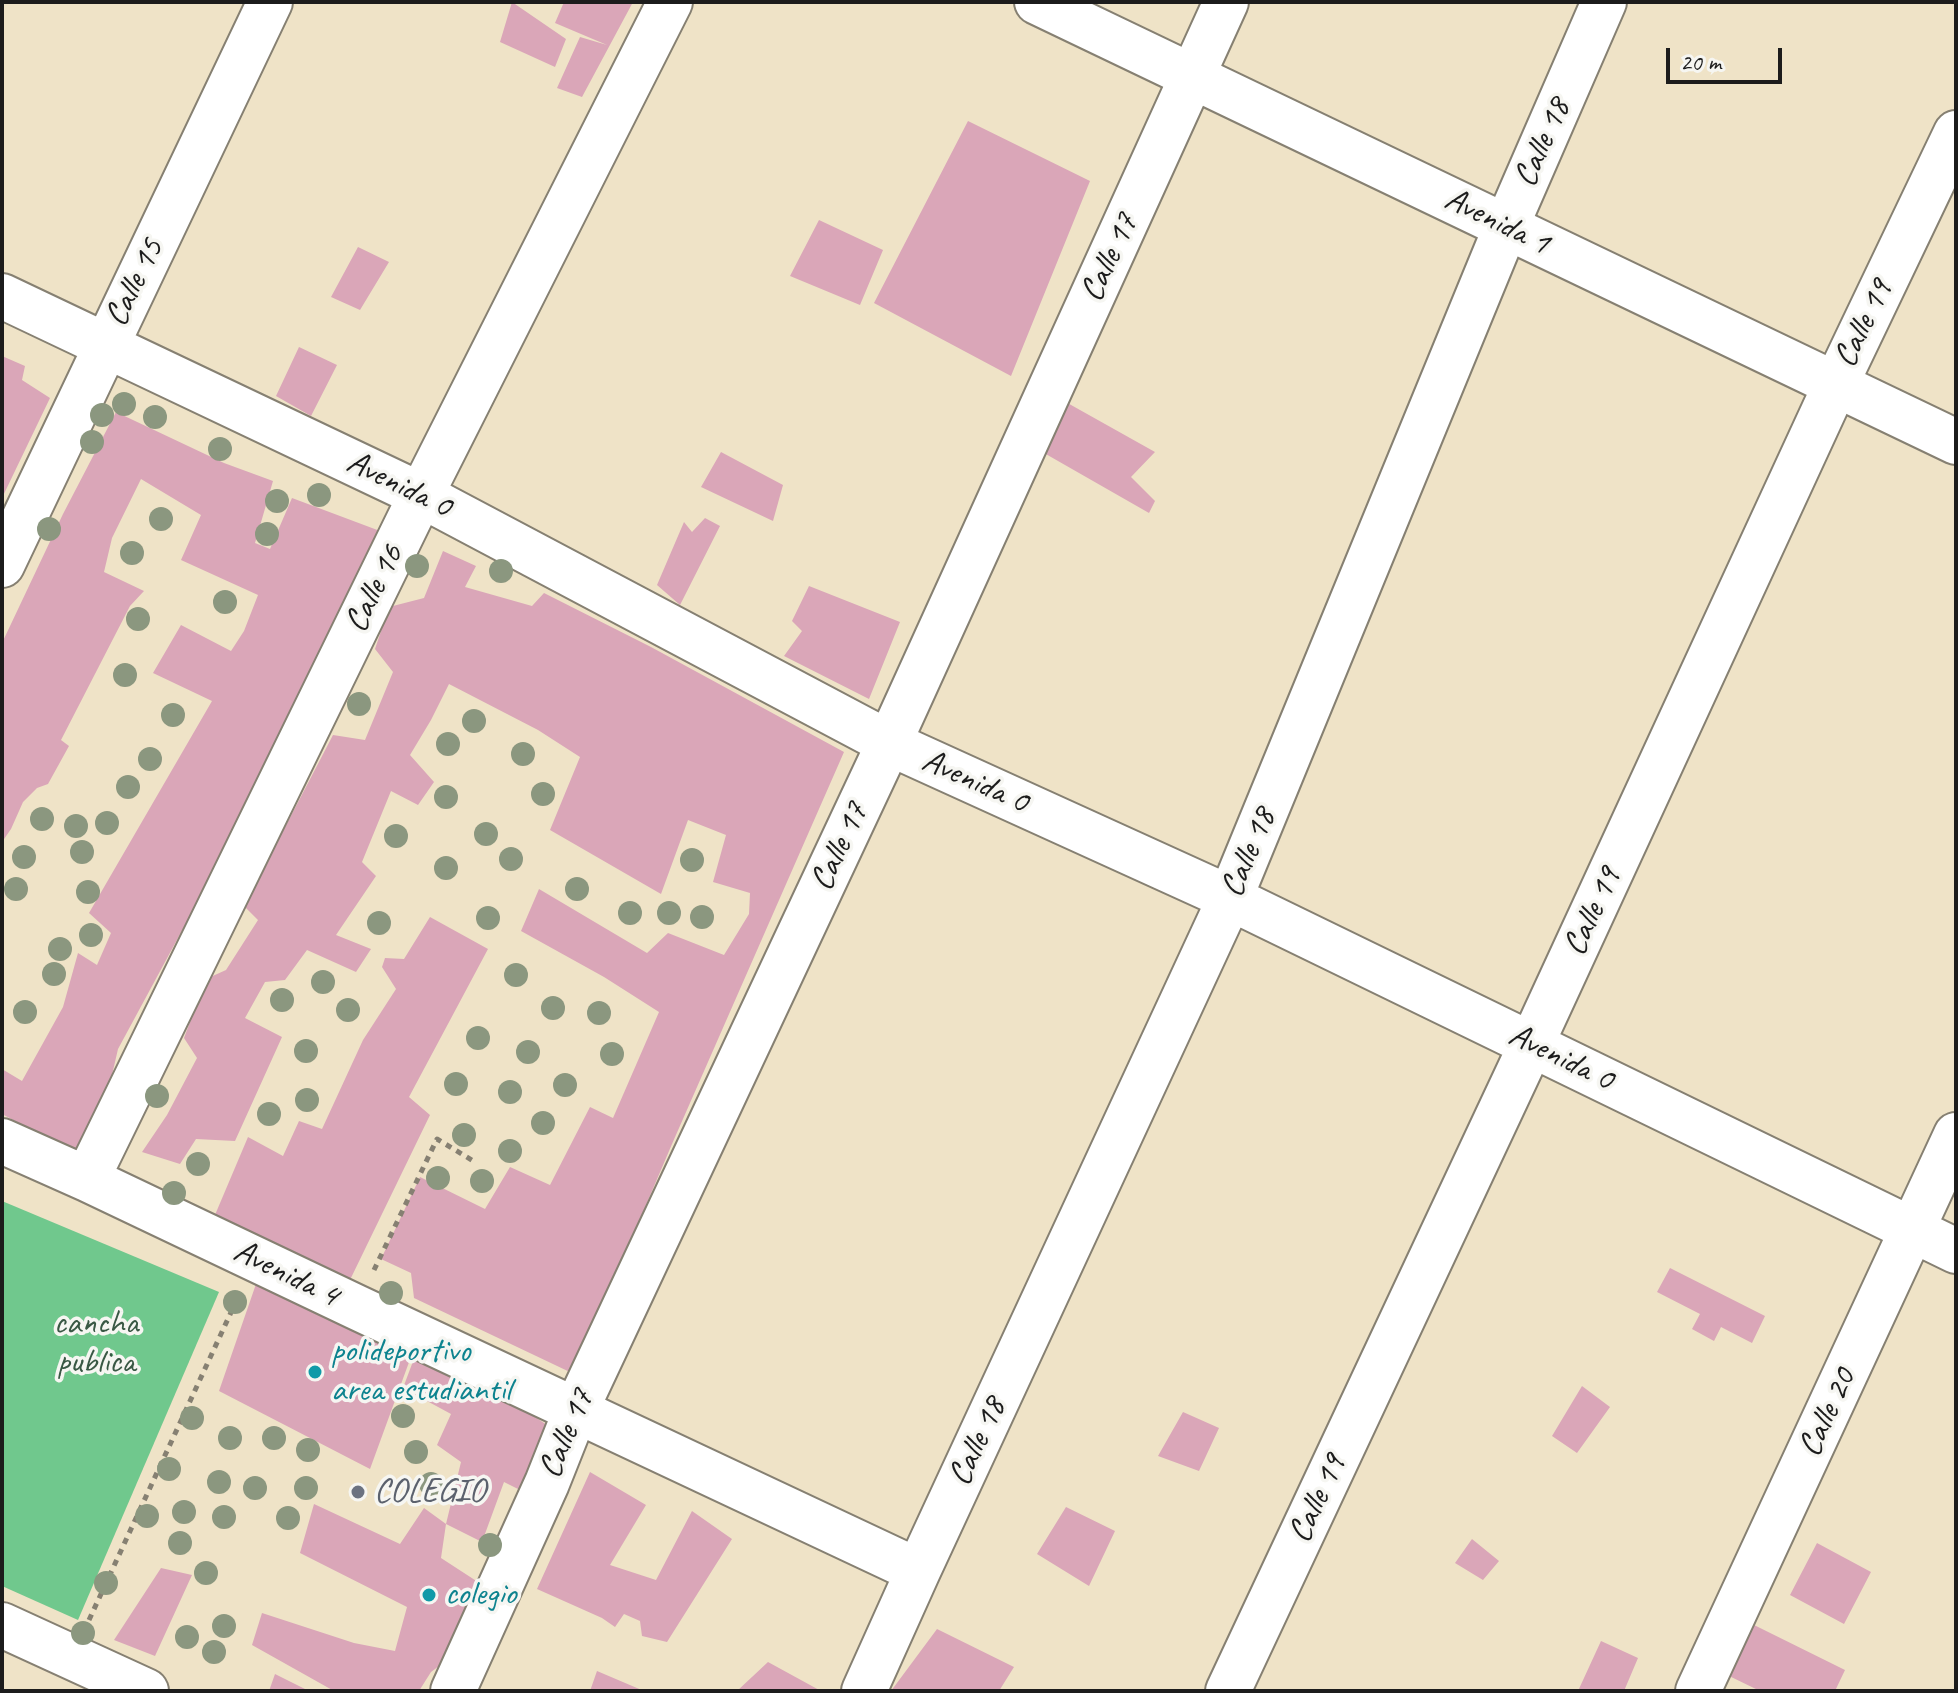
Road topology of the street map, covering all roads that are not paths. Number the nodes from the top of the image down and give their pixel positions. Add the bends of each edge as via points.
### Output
1 (270, 2) edge
2 (670, 2) edge
3 (1037, 2) edge
4 (1226, 2) edge
5 (1604, 2) edge
6 (1193, 76) junction
7 (1956, 133) edge
8 (1506, 227) junction
9 (2, 296) edge
10 (105, 345) junction
11 (1836, 384) junction
12 (1956, 442) edge
13 (421, 495) junction
14 (2, 565) edge
15 (889, 743) junction
16 (1230, 898) junction
17 (1532, 1043) junction
18 (1956, 1135) edge
19 (2, 1141) edge
20 (87, 1179) junction
21 (1913, 1230) junction
22 (1956, 1251) edge
23 (576, 1410) junction
24 (918, 1571) junction
25 (2, 1625) edge
26 (146, 1691) edge
27 (453, 1691) edge
28 (864, 1691) edge
29 (1228, 1691) edge
30 (1698, 1691) edge

1 - 10 street, Calle 15
2 - 13 street, Calle 16
3 - 6 street, Avenida 1
4 - 6 street, Calle 17
5 - 8 street, Calle 18
6 - 8 street, Avenida 1
6 - 15 street, Calle 17
7 - 11 street, Calle 19
8 - 11 street, Avenida 1
8 - 16 street, Calle 18
9 - 10 street, Avenida 0
10 - 13 street, Avenida 0
10 - 14 street, Calle 15
11 - 12 street, Avenida 1
11 - 17 street, Calle 19
13 - 15 street, Avenida 0
13 - 20 street, Calle 16
15 - 16 street, Avenida 0
15 - 23 street, Calle 17
16 - 17 street, Avenida 0
16 - 24 street, Calle 18
17 - 21 street, Avenida 0
17 - 29 street, Calle 19
18 - 21 street, Calle 20
19 - 20 street, Avenida 4
20 - 23 street, Avenida 4
21 - 22 street, Avenida 0
21 - 30 street, Calle 20
23 - 24 street, Avenida 4
23 - 27 street, Calle 17
24 - 28 street, Calle 18
25 - 26 street

